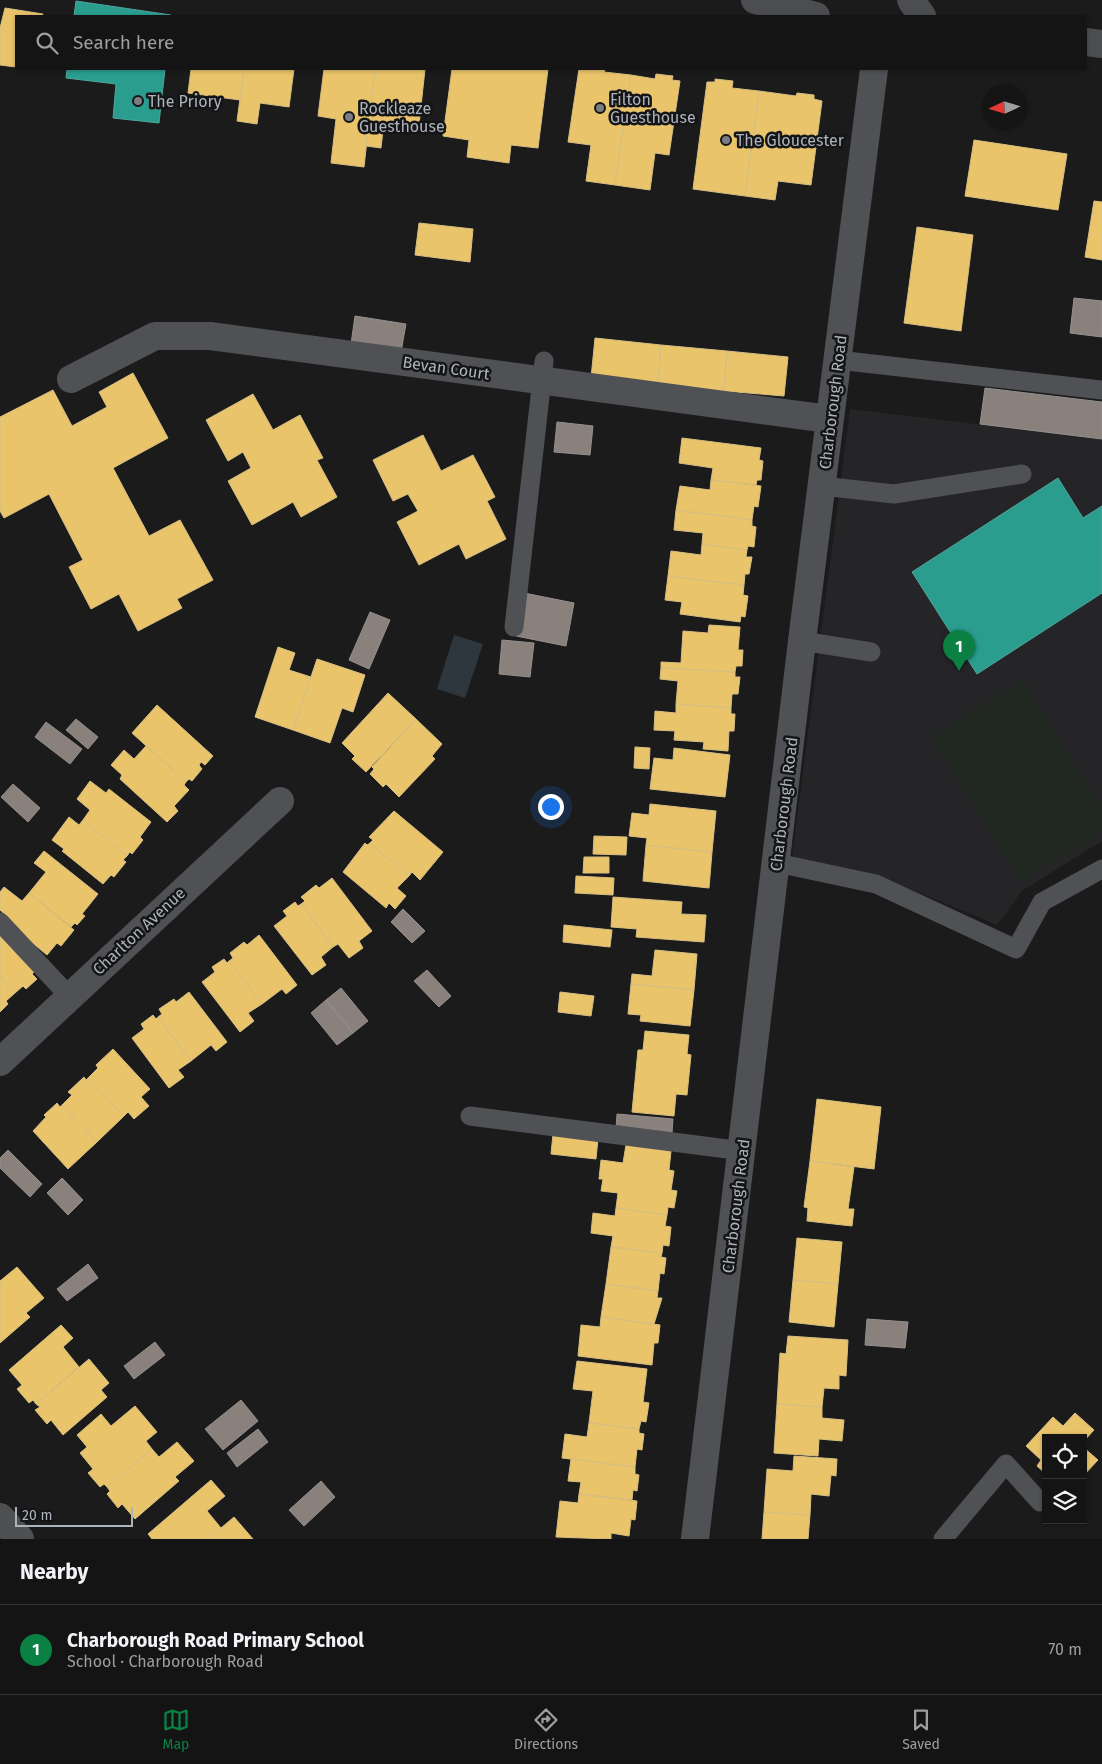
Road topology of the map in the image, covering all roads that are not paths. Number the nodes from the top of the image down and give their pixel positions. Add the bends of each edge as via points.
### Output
1 (755, 0) edge
2 (911, 0) edge
3 (812, 15) edge
4 (921, 15) edge
5 (1087, 42) edge
6 (1102, 44) edge
7 (874, 70) edge
8 (838, 360) junction
9 (543, 371) junction
10 (72, 379) dead end
11 (1102, 390) edge
12 (829, 419) junction
13 (1022, 474) dead end
14 (822, 486) junction
15 (514, 627) dead end
16 (802, 641) junction
17 (871, 652) dead end
18 (280, 801) dead end
19 (777, 863) junction
20 (1102, 869) edge
21 (0, 922) edge
22 (69, 996) junction
23 (0, 1062) edge
24 (470, 1116) dead end
25 (743, 1151) junction
26 (1040, 1502) dead end
27 (0, 1517) edge
28 (20, 1539) edge
29 (695, 1539) edge
30 (943, 1539) edge

1 - 3 main road
2 - 4 main road
5 - 6 main road
7 - 8 street, Charborough Road
8 - 11 lane
8 - 12 street, Charborough Road
9 - 10 street, Bevan Court via 210,336 155,336
9 - 12 street, Bevan Court
9 - 15 lane
12 - 14 street, Charborough Road
13 - 14 lane via 894,494
14 - 16 street, Charborough Road
16 - 17 lane
16 - 19 street, Charborough Road
18 - 22 street, Charlton Avenue
19 - 20 lane via 876,884 1016,949 1042,902
19 - 25 street, Charborough Road
21 - 22 lane
22 - 23 street, Charlton Avenue
24 - 25 lane
25 - 29 street, Charborough Road
26 - 30 lane via 1006,1464
27 - 28 main road

